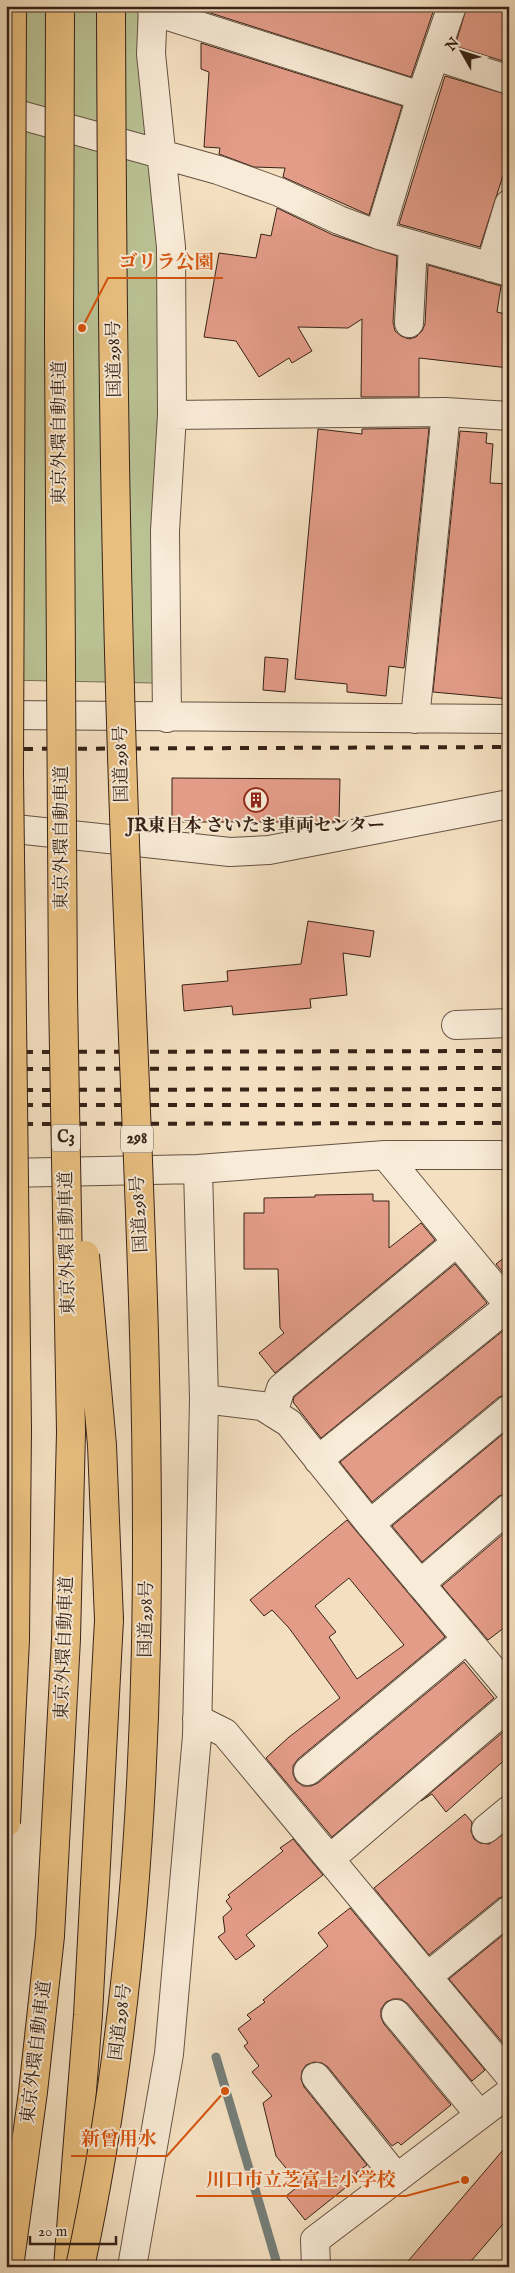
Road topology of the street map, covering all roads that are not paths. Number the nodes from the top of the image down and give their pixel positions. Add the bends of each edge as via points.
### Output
1 (12, 6) edge
2 (60, 6) edge
3 (111, 6) edge
4 (446, 8) edge
5 (153, 9) edge
6 (435, 56) junction
7 (509, 80) edge
8 (421, 96) junction
9 (6, 111) edge
10 (162, 153) junction
11 (509, 204) edge
12 (379, 235) junction
13 (413, 245) junction
14 (499, 269) edge
15 (409, 323) dead end
16 (11, 340) junction
17 (6, 372) edge
18 (446, 412) junction
19 (172, 415) junction
20 (509, 416) edge
21 (6, 715) edge
22 (167, 718) junction
23 (415, 719) junction
24 (509, 719) edge
25 (509, 804) edge
26 (6, 828) edge
27 (63, 995) junction
28 (509, 1023) edge
29 (456, 1025) dead end
30 (385, 1155) junction
31 (509, 1156) edge
32 (198, 1169) junction
33 (6, 1173) edge
34 (457, 1242) junction
35 (509, 1306) edge
36 (204, 1399) junction
37 (509, 1409) edge
38 (273, 1413) junction
39 (318, 1460) junction
40 (509, 1508) edge
41 (370, 1524) junction
42 (420, 1584) junction
43 (467, 1639) junction
44 (504, 1674) edge
45 (509, 1706) edge
46 (197, 1719) junction
47 (308, 1771) dead end
48 (509, 1810) edge
49 (6, 1823) edge
50 (486, 1829) dead end
51 (331, 1858) junction
52 (509, 1910) edge
53 (427, 1977) junction
54 (396, 2014) dead end
55 (509, 2075) edge
56 (316, 2077) dead end
57 (509, 2093) edge
58 (480, 2115) junction
59 (398, 2178) junction
60 (9, 2267) edge
61 (68, 2267) edge
62 (80, 2267) edge
63 (132, 2267) edge
64 (316, 2267) edge

1 - 16 highway, bridge
2 - 27 highway, 東京外環自動車道 / C3, bridge
3 - 62 highway, 国道298号 / 298, bridge via 123,791 145,1313 148,1604 141,1818 124,2006 98,2187
4 - 6 street
5 - 8 street
5 - 10 street via 151,54
6 - 7 street
6 - 8 street
8 - 12 street
9 - 10 street
10 - 12 street via 278,192
10 - 19 street via 170,247
11 - 14 street
12 - 13 street
13 - 14 street
13 - 15 street
16 - 17 highway, bridge
16 - 49 highway, bridge via 8,773 17,1429 15,1640
18 - 19 street
18 - 20 street
18 - 23 street
19 - 22 street via 165,531
21 - 22 street
22 - 23 street
23 - 24 street
25 - 26 street via 268,850 230,852
27 - 60 highway, 東京外環自動車道 / C3, bridge via 72,1432 66,1639 50,1936
27 - 61 highway, bridge via 102,1445 109,1620 88,2015
28 - 29 street
30 - 31 street
30 - 32 street
30 - 34 street
32 - 33 street
32 - 36 street
34 - 35 street
34 - 38 street via 281,1388
35 - 39 street
36 - 38 street via 262,1406
36 - 46 street
37 - 41 street
38 - 39 street via 289,1423
39 - 41 street
40 - 42 street
41 - 42 street
42 - 43 street
43 - 44 street
43 - 47 street
45 - 51 street
46 - 51 street via 225,1732
46 - 63 street via 169,2054
48 - 50 street
51 - 53 street
52 - 53 street
53 - 55 street
54 - 58 street
56 - 59 street
57 - 58 street
58 - 59 street
59 - 64 street via 315,2240

